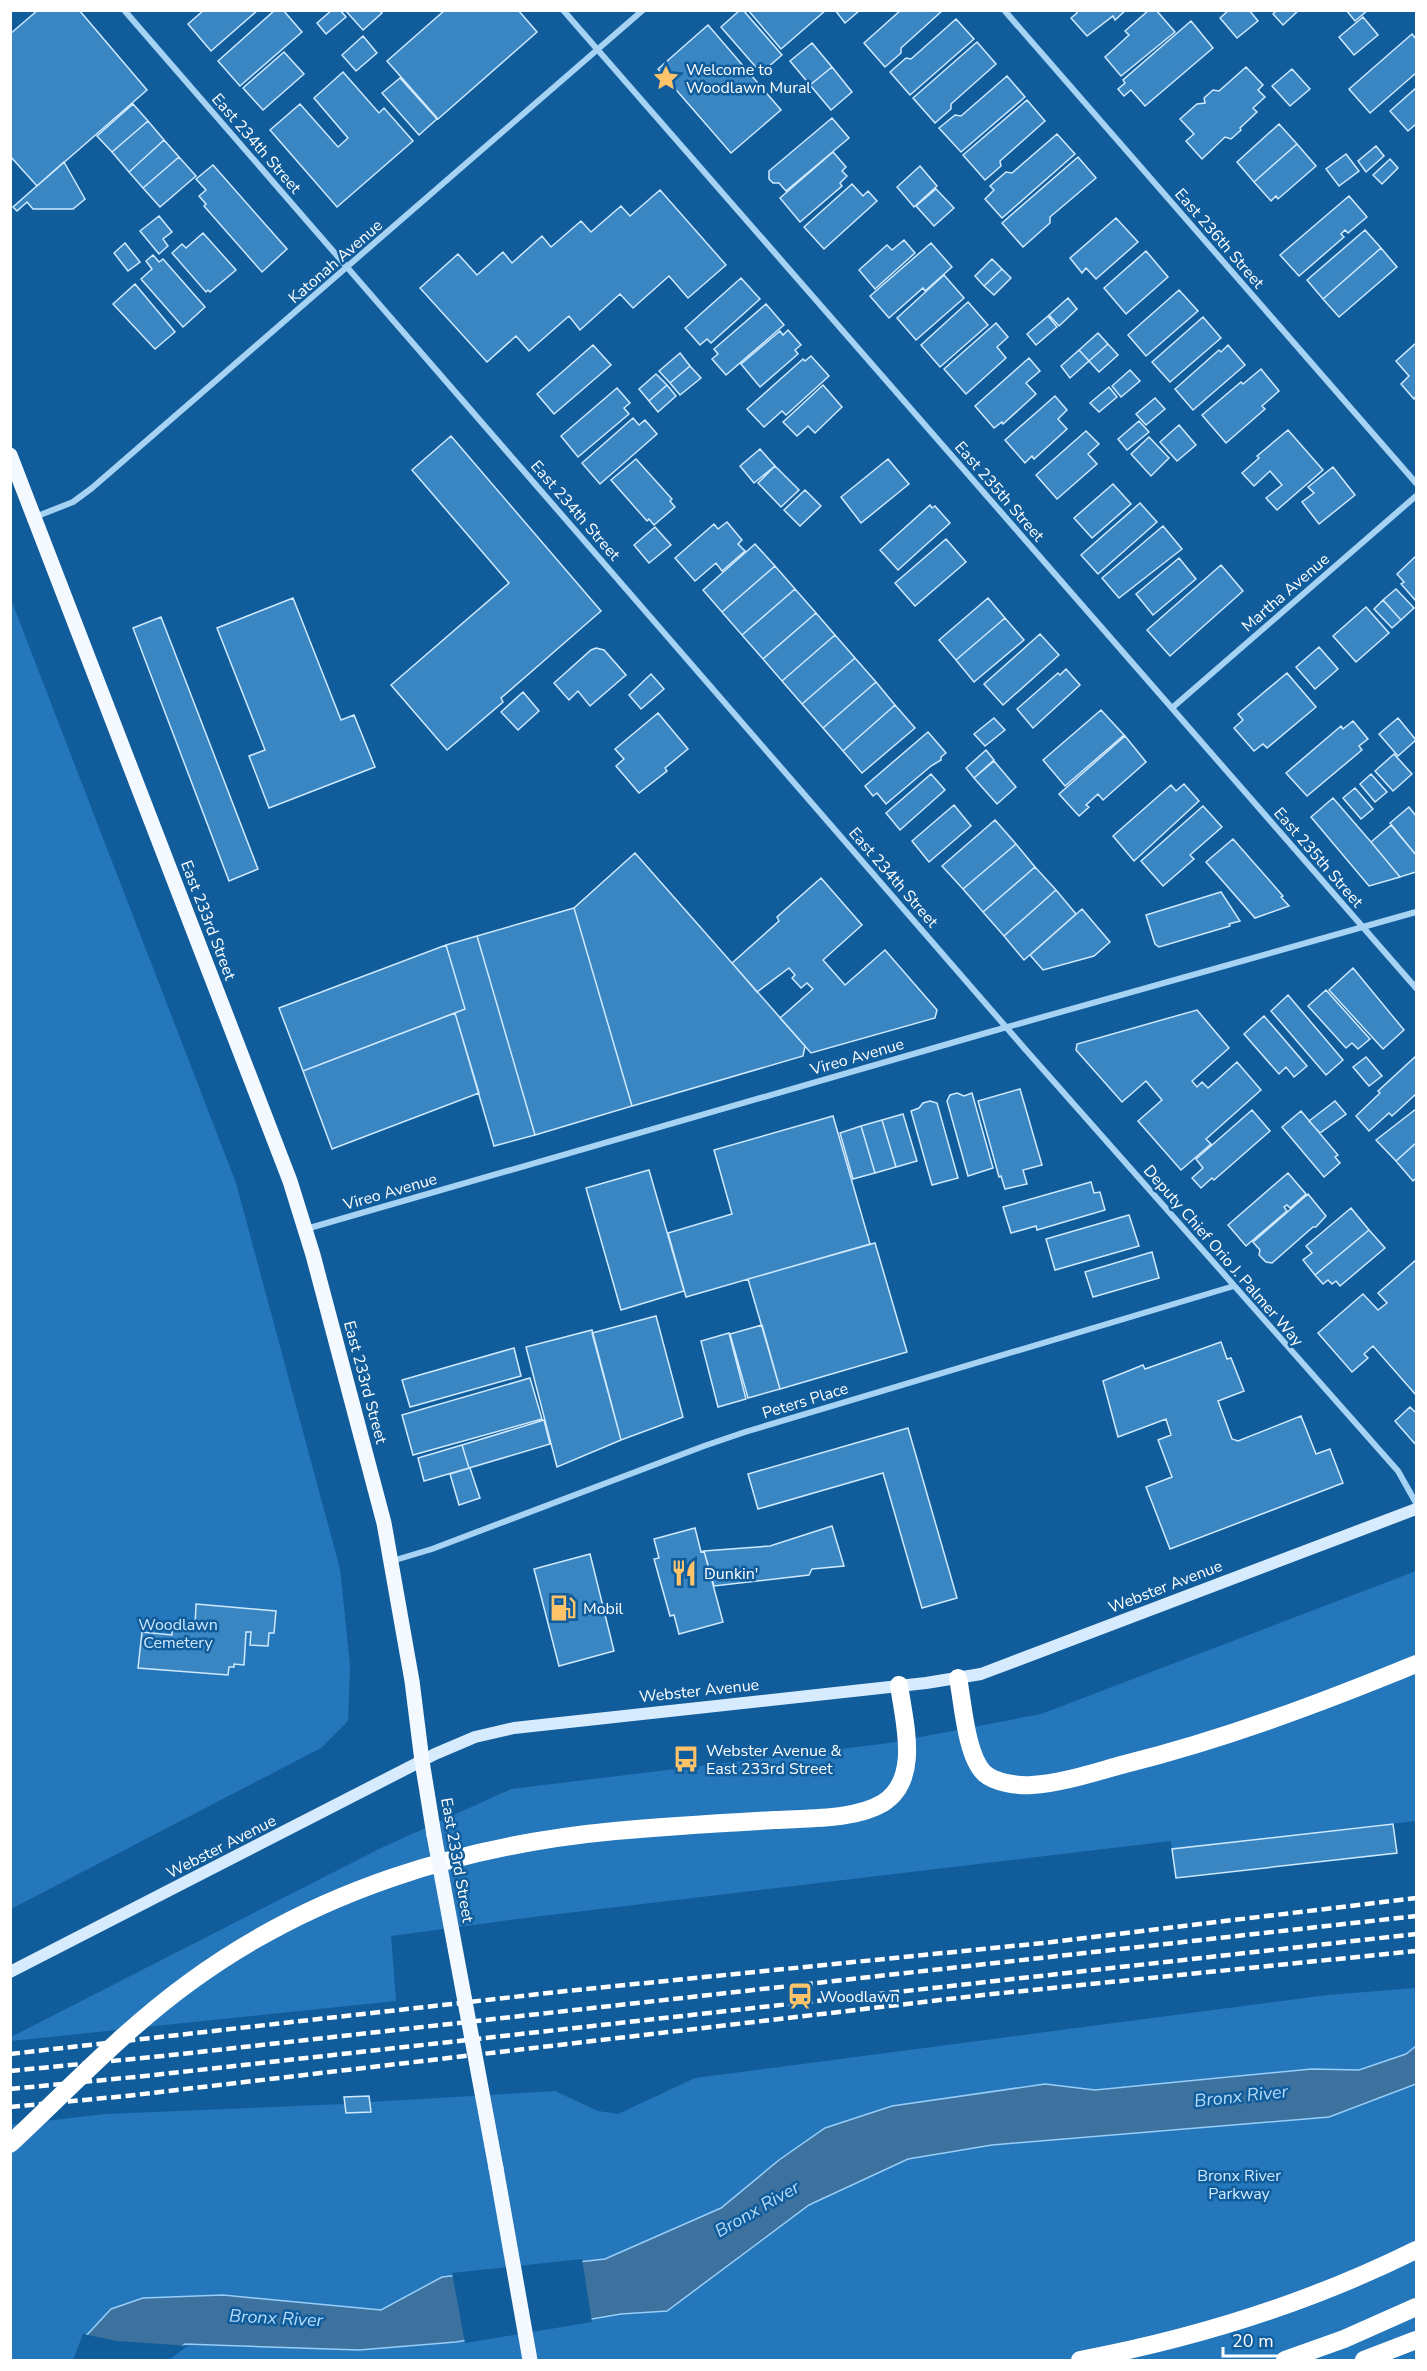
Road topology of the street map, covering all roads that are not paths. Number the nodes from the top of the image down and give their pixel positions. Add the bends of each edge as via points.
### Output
1 (124, 10) edge
2 (563, 10) edge
3 (643, 10) edge
4 (1004, 10) edge
5 (597, 50) junction
6 (348, 268) junction
7 (10, 455) edge
8 (1416, 483) edge
9 (1416, 496) edge
10 (35, 518) junction
11 (1172, 708) junction
12 (1416, 912) edge
13 (1363, 928) junction
14 (1416, 988) edge
15 (1007, 1027) junction
16 (306, 1230) junction
17 (1234, 1286) junction
18 (1416, 1503) edge
19 (1416, 1509) edge
20 (391, 1561) junction
21 (1416, 1664) edge
22 (958, 1678) junction
23 (899, 1685) junction
24 (422, 1761) junction
25 (10, 1972) edge
26 (10, 2144) edge
27 (1416, 2250) edge
28 (1416, 2307) edge
29 (1416, 2340) edge
30 (530, 2361) edge
31 (1080, 2361) edge
32 (1285, 2361) edge
33 (1364, 2361) edge

1 - 6 street, East 234th Street
2 - 5 street, East 235th Street
3 - 5 street, Katonah Avenue
4 - 8 street, East 236th Street
5 - 6 street, Katonah Avenue
5 - 11 street, East 235th Street
6 - 10 street, Katonah Avenue via 82,495
6 - 15 street, East 234th Street
7 - 10 main road, East 233rd Street
9 - 11 street, Martha Avenue
10 - 16 main road, East 233rd Street
11 - 13 street, East 235th Street
12 - 13 street, Vireo Avenue
13 - 14 street, East 235th Street
13 - 15 street, Vireo Avenue
15 - 16 street, Vireo Avenue
15 - 17 street, Deputy Chief Orio J. Palmer Way
16 - 20 main road, East 233rd Street
17 - 18 street, Deputy Chief Orio J. Palmer Way via 1398,1471
17 - 20 street, Peters Place via 778,1421
19 - 22 main road, Webster Avenue via 981,1674
20 - 24 main road, East 233rd Street
21 - 22 highway via 1290,1714 1196,1745 1031,1785 1005,1782 985,1774 980,1767 972,1751
22 - 23 main road, Webster Avenue
23 - 24 main road, Webster Avenue via 514,1728 475,1737
23 - 26 highway via 906,1770 891,1797 874,1808 830,1817 553,1838 461,1856 350,1893 274,1930 190,1982 145,2018
24 - 25 main road, Webster Avenue
24 - 30 main road, East 233rd Street, bridge
27 - 31 highway via 1324,2292 1266,2313 1171,2341
28 - 32 highway
29 - 33 highway

